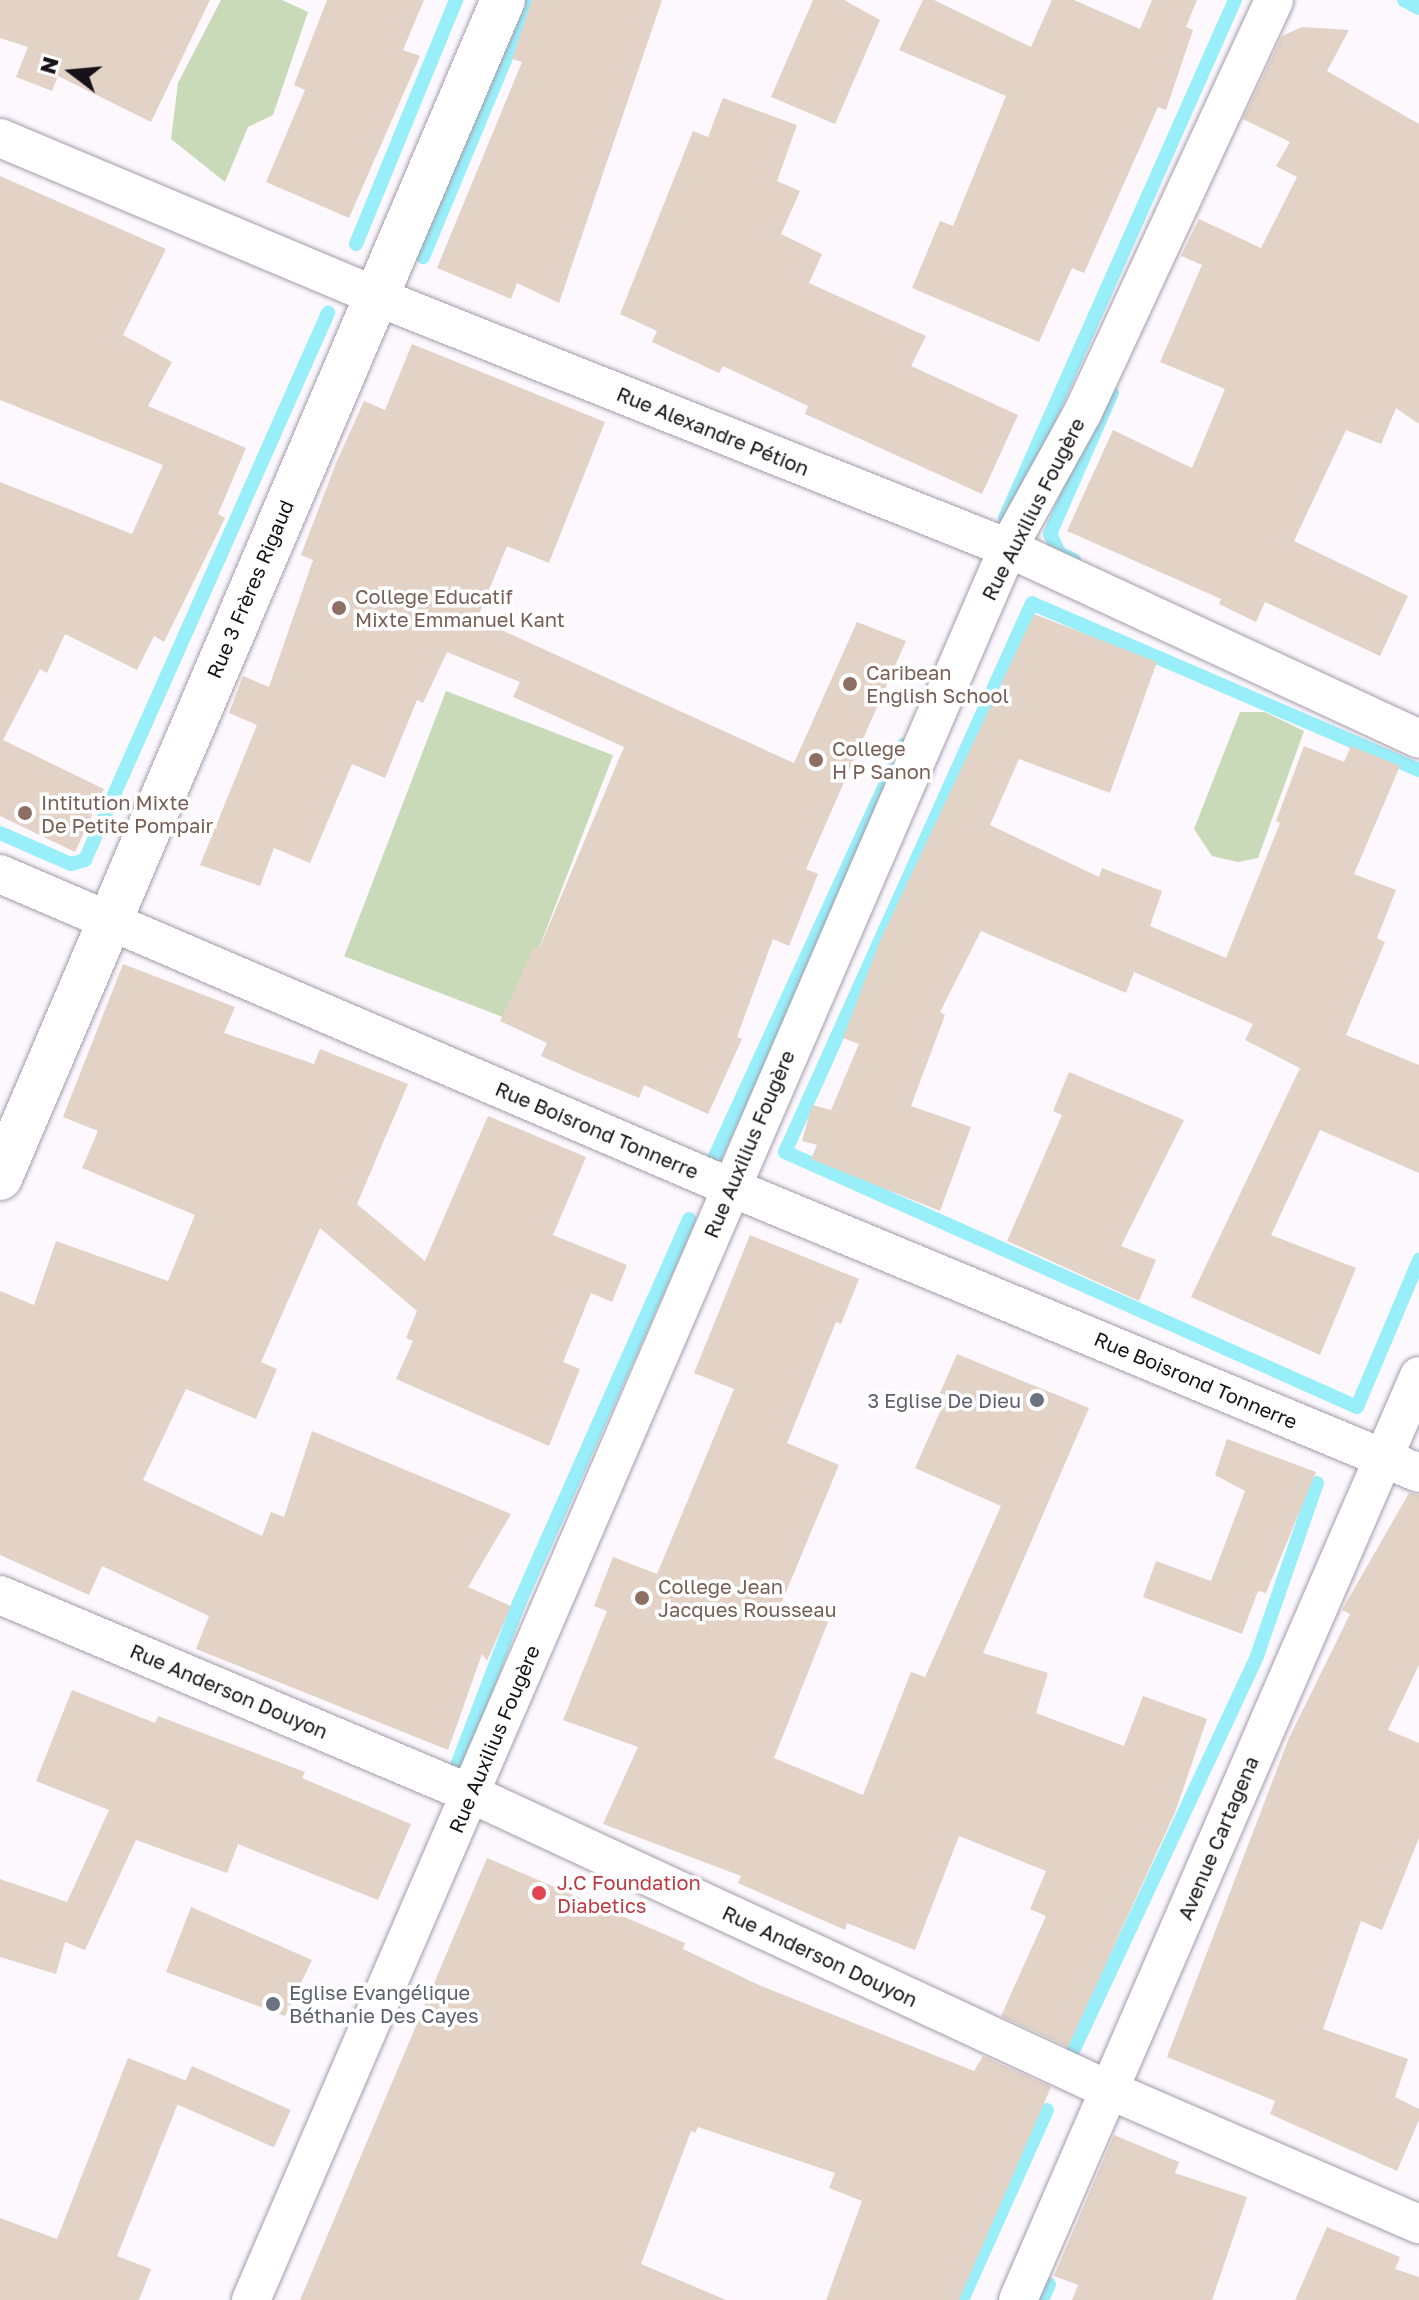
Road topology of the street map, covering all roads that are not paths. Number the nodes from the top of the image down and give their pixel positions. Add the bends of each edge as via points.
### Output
1 (503, 0) edge
2 (1274, 0) edge
3 (0, 138) edge
4 (375, 296) junction
5 (1008, 548) junction
6 (1419, 739) edge
7 (0, 874) edge
8 (108, 922) junction
9 (0, 1178) edge
10 (730, 1187) junction
11 (1419, 1376) edge
12 (1384, 1458) junction
13 (1419, 1473) edge
14 (0, 1595) edge
15 (471, 1794) junction
16 (1109, 2090) junction
17 (1419, 2224) edge
18 (251, 2300) edge
19 (1018, 2300) edge

1 - 4 street, Rue 3 Frères Rigaud
2 - 5 street, Rue Auxilius Fougère via 1083,412
3 - 4 street, Rue Alexandre Pétion
4 - 5 street, Rue Alexandre Pétion
4 - 8 street, Rue 3 Frères Rigaud
5 - 6 street, Rue Alexandre Pétion
5 - 10 street, Rue Auxilius Fougère
7 - 8 street, Rue Boisrond Tonnerre
8 - 9 street, Rue 3 Frères Rigaud
8 - 10 street, Rue Boisrond Tonnerre
10 - 12 street, Rue Boisrond Tonnerre
10 - 15 street, Rue Auxilius Fougère
11 - 12 street, Avenue Cartagena
12 - 13 street, Rue Boisrond Tonnerre
12 - 16 street, Avenue Cartagena
14 - 15 street, Rue Anderson Douyon
15 - 16 street, Rue Anderson Douyon
15 - 18 street, Rue Auxilius Fougère
16 - 17 street, Rue Anderson Douyon
16 - 19 street, Avenue Cartagena

